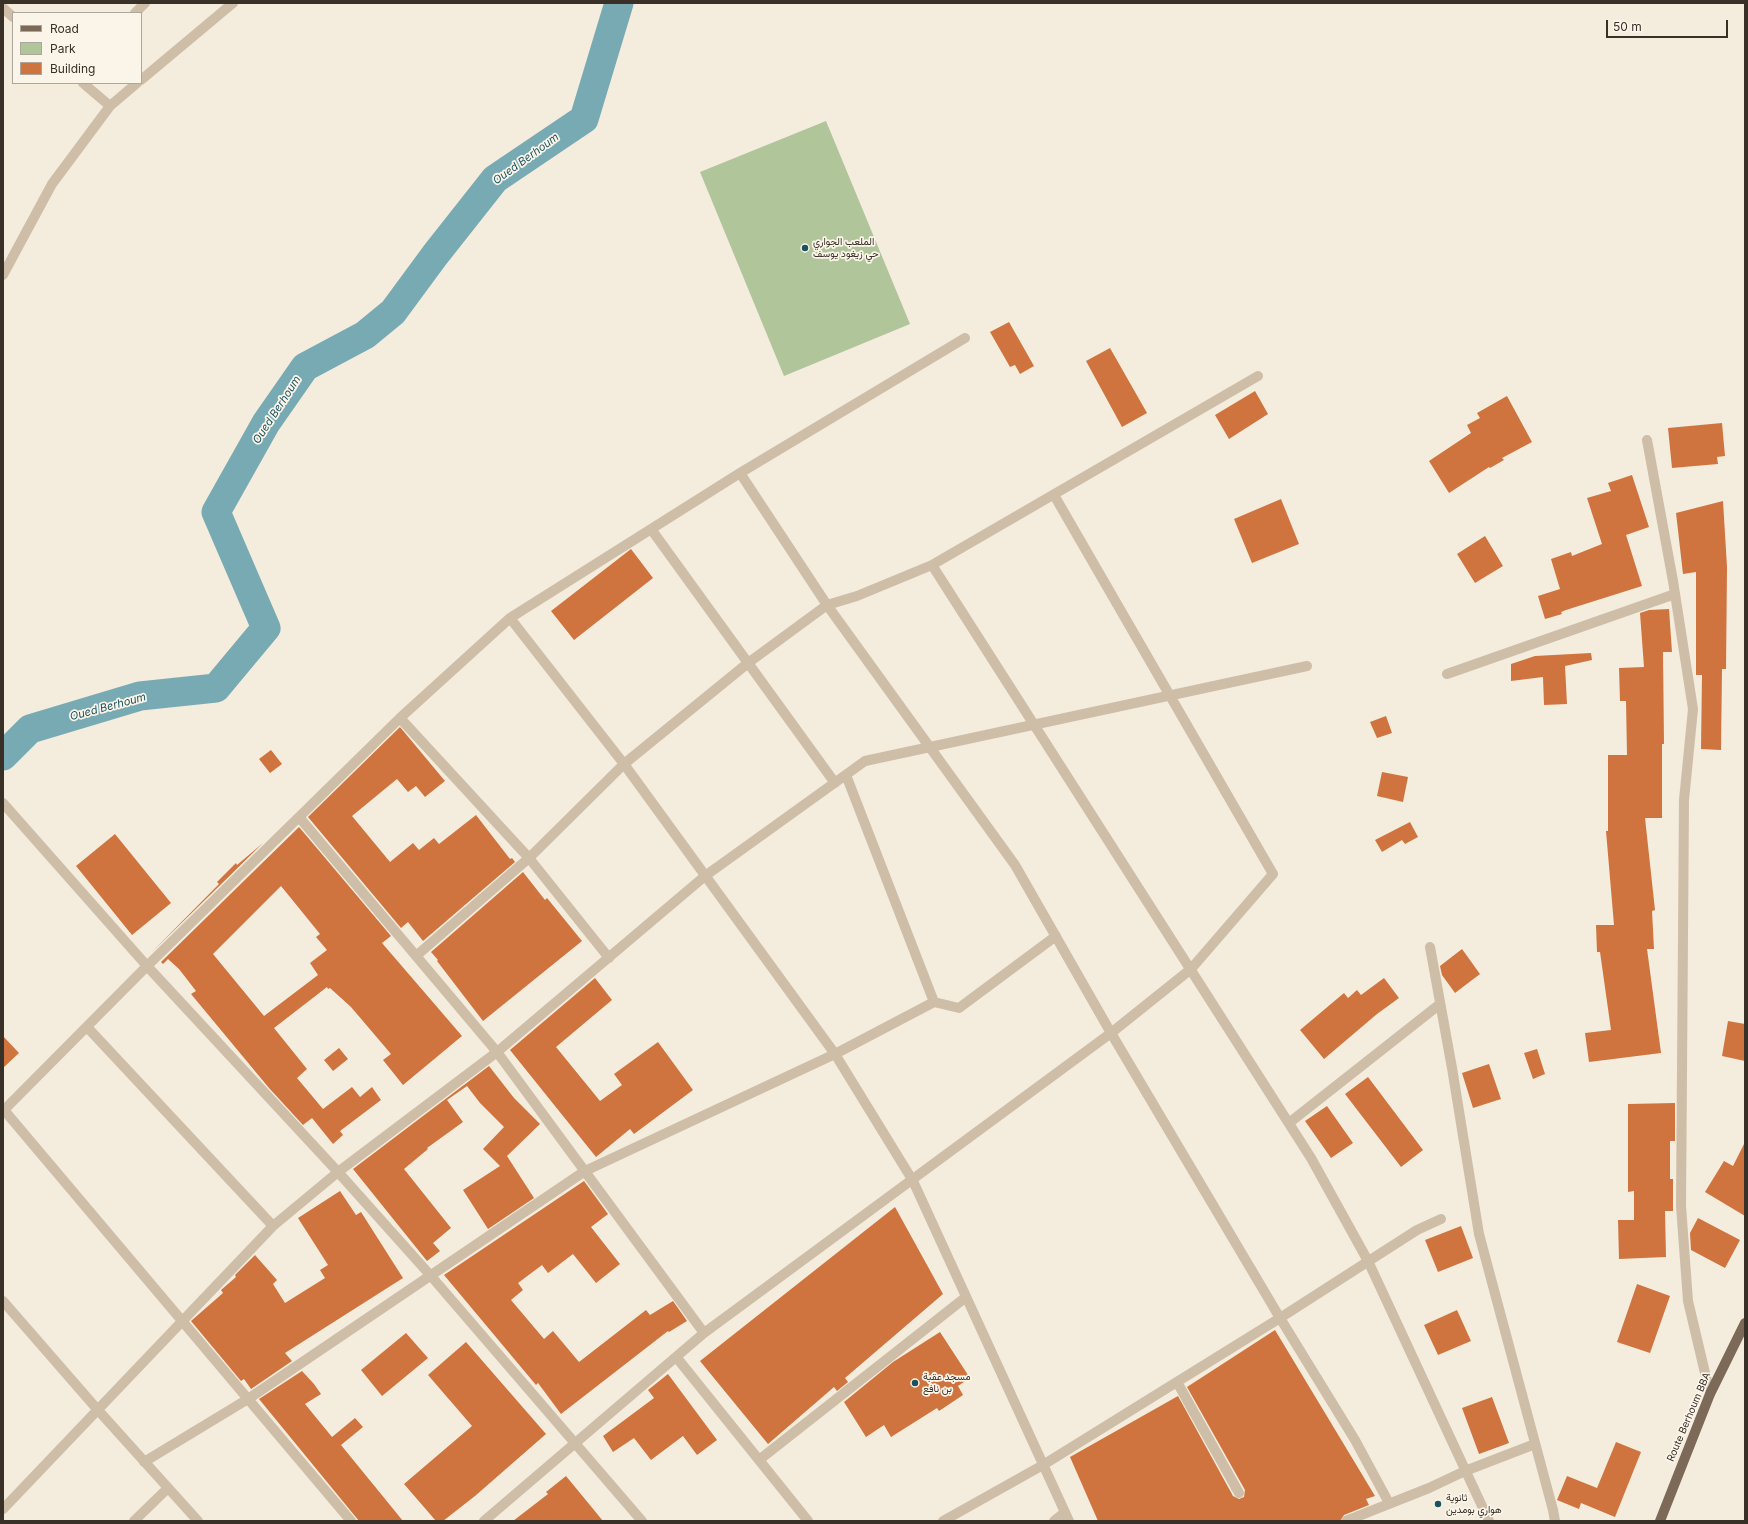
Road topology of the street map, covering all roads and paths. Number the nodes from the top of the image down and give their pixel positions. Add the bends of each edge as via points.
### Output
1 (144, 3) edge
2 (232, 3) edge
3 (3, 8) edge
4 (136, 12) edge
5 (12, 16) edge
6 (142, 79) edge
7 (84, 84) edge
8 (136, 84) edge
9 (110, 106) junction
10 (3, 275) edge
11 (965, 338) dead end
12 (1258, 376) dead end
13 (1648, 440) dead end
14 (740, 473) junction
15 (1054, 495) junction
16 (651, 529) junction
17 (932, 565) junction
18 (1675, 594) junction
19 (827, 605) junction
20 (510, 618) junction
21 (748, 663) junction
22 (1307, 666) dead end
23 (1447, 674) dead end
24 (1168, 696) junction
25 (400, 718) junction
26 (1034, 725) junction
27 (930, 748) junction
28 (624, 764) junction
29 (846, 775) junction
30 (835, 783) junction
31 (3, 803) edge
32 (298, 817) junction
33 (529, 858) junction
34 (706, 876) junction
35 (1056, 936) junction
36 (1430, 948) dead end
37 (416, 956) junction
38 (609, 958) junction
39 (147, 966) junction
40 (1191, 969) junction
41 (934, 1002) junction
42 (1440, 1004) junction
43 (87, 1027) junction
44 (1111, 1032) junction
45 (497, 1052) junction
46 (835, 1054) junction
47 (4, 1111) edge
48 (1289, 1123) junction
49 (584, 1171) junction
50 (338, 1172) junction
51 (912, 1181) junction
52 (1441, 1219) dead end
53 (273, 1226) junction
54 (1368, 1261) junction
55 (431, 1276) junction
56 (966, 1297) junction
57 (3, 1301) edge
58 (1280, 1318) junction
59 (183, 1322) junction
60 (1745, 1323) edge
61 (704, 1334) junction
62 (676, 1358) junction
63 (1177, 1382) junction
64 (1710, 1394) junction
65 (248, 1399) junction
66 (97, 1409) junction
67 (575, 1442) junction
68 (1535, 1444) junction
69 (758, 1460) junction
70 (144, 1462) junction
71 (1043, 1465) junction
72 (1465, 1471) junction
73 (168, 1488) junction
74 (1239, 1493) dead end
75 (1389, 1503) junction
76 (3, 1509) edge
77 (1067, 1517) edge
78 (134, 1521) edge
79 (198, 1521) edge
80 (351, 1521) edge
81 (484, 1521) edge
82 (642, 1521) edge
83 (808, 1521) edge
84 (943, 1521) edge
85 (1054, 1521) edge
86 (1346, 1521) edge
87 (1489, 1521) edge
88 (1555, 1521) edge
89 (1660, 1521) edge

1 - 4 street
2 - 6 street
3 - 5 street
7 - 9 street
8 - 9 street
9 - 10 street via 52,184
11 - 14 street
12 - 15 street
13 - 18 street
14 - 16 street
14 - 19 street
15 - 17 street
15 - 24 street
16 - 20 street
16 - 21 street
17 - 19 street via 857,596
17 - 26 street
18 - 23 street
18 - 64 street via 1693,709 1684,800 1681,1206 1688,1301
19 - 21 street
19 - 27 street
20 - 25 street
20 - 28 street
21 - 28 street
21 - 30 street
22 - 24 street
24 - 26 street
24 - 40 street via 1272,874
25 - 32 street
25 - 33 street
26 - 27 street
26 - 40 street
27 - 29 street via 865,761
27 - 35 street via 1015,865
28 - 33 street
28 - 34 street
29 - 30 street
29 - 41 street
30 - 34 street
31 - 39 street
32 - 37 street
32 - 39 street
33 - 37 street
33 - 38 street
34 - 38 street
34 - 46 street
35 - 41 street via 959,1008
35 - 44 street
36 - 42 street
37 - 45 street
38 - 45 street
39 - 43 street
39 - 50 street
40 - 44 street
40 - 48 street
41 - 46 street
42 - 48 street
42 - 68 street via 1479,1234
43 - 47 street
43 - 53 street
44 - 51 street
44 - 58 street
45 - 49 street
45 - 50 street
46 - 49 street
46 - 51 street
47 - 59 street
48 - 54 street
49 - 55 street
49 - 61 street
50 - 53 street
50 - 55 street
51 - 56 street
51 - 61 street
52 - 54 street via 1417,1230
53 - 59 street
54 - 58 street
54 - 72 street
55 - 65 street
55 - 67 street
56 - 69 street
56 - 71 street
57 - 66 street
58 - 63 street
58 - 75 street via 1355,1440
59 - 65 street
59 - 66 street
60 - 64 main road, Route Berhoum BBA
61 - 62 street
62 - 67 street
62 - 69 street
63 - 71 street
63 - 74 street
64 - 89 main road, Route Berhoum BBA
65 - 70 street
65 - 80 street
66 - 70 street
66 - 76 street
67 - 81 street
67 - 82 street
68 - 72 street
68 - 88 street
69 - 83 street
70 - 73 street
71 - 77 street
71 - 84 street
72 - 75 street via 1430,1488
72 - 87 street
73 - 78 street
73 - 79 street
75 - 86 street
77 - 85 street

